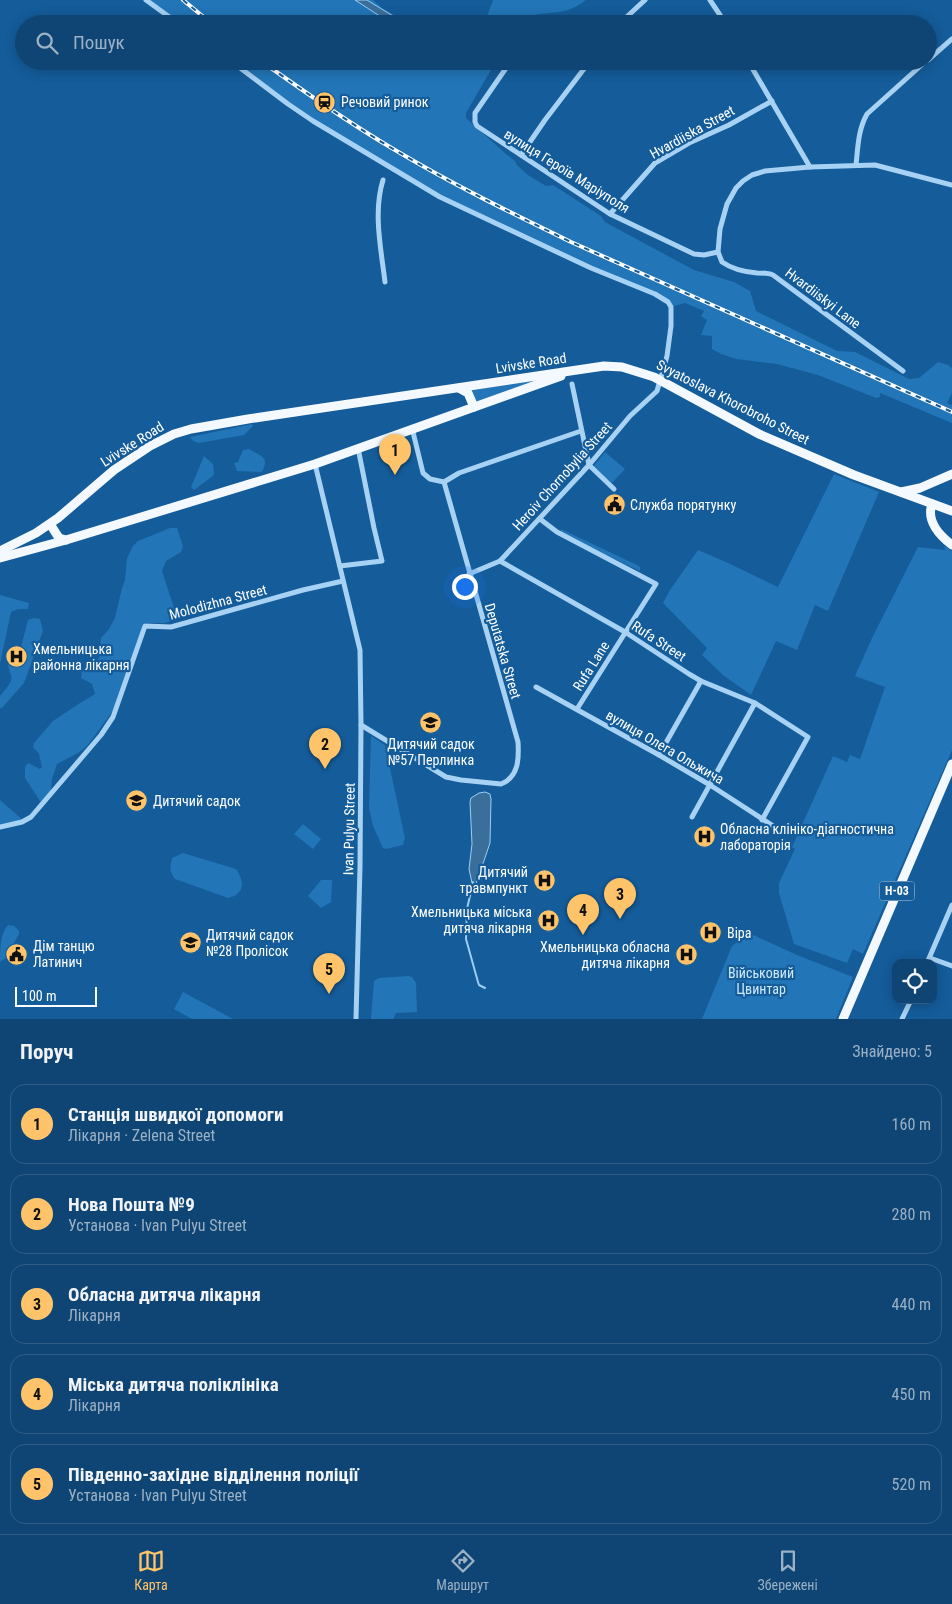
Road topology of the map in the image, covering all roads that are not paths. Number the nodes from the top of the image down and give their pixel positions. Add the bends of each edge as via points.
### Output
1 (146, 0) edge
2 (645, 0) edge
3 (710, 0) edge
4 (167, 15) edge
5 (629, 15) edge
6 (720, 15) edge
7 (952, 39) edge
8 (937, 52) edge
9 (244, 70) edge
10 (505, 70) edge
11 (583, 70) edge
12 (753, 70) edge
13 (916, 70) edge
14 (772, 101) junction
15 (521, 155) junction
16 (856, 165) junction
17 (810, 167) junction
18 (383, 180) dead end
19 (952, 185) edge
20 (610, 214) junction
21 (718, 252) junction
22 (385, 282) dead end
23 (583, 368) junction
24 (903, 371) dead end
25 (660, 380) junction
26 (572, 384) dead end
27 (459, 388) junction
28 (474, 407) junction
29 (412, 428) junction
30 (581, 431) junction
31 (358, 448) junction
32 (315, 464) junction
33 (589, 465) junction
34 (952, 474) edge
35 (444, 482) junction
36 (614, 489) dead end
37 (899, 493) junction
38 (932, 504) junction
39 (952, 511) edge
40 (540, 519) junction
41 (50, 524) junction
42 (66, 540) junction
43 (952, 545) edge
44 (0, 552) edge
45 (0, 558) edge
46 (500, 561) junction
47 (340, 566) junction
48 (469, 574) junction
49 (343, 581) junction
50 (625, 632) junction
51 (701, 681) junction
52 (536, 687) dead end
53 (755, 704) junction
54 (577, 709) junction
55 (362, 725) junction
56 (659, 755) junction
57 (952, 764) edge
58 (710, 785) junction
59 (692, 817) dead end
60 (762, 820) junction
61 (0, 827) edge
62 (781, 831) dead end
63 (952, 906) edge
64 (928, 959) edge
65 (937, 962) edge
66 (952, 966) edge
67 (909, 1004) edge
68 (356, 1019) edge
69 (843, 1019) edge
70 (902, 1019) edge

1 - 4 street
2 - 5 street
3 - 6 street
7 - 8 street
9 - 25 street, Heroiv Chornobylia Street via 313,121 440,197 668,302 672,313 671,326
10 - 15 street, вулиця Героїв Маріуполя via 475,113 475,122
11 - 15 street
12 - 14 street
13 - 16 street via 867,114 859,134
14 - 17 street
14 - 20 street, Hvardiiska Street via 655,163
15 - 20 street, вулиця Героїв Маріуполя
16 - 17 street
16 - 19 street via 877,165
17 - 21 street via 765,171 743,181 727,204
18 - 22 street via 378,206
20 - 21 street, вулиця Героїв Маріуполя via 694,254
21 - 24 street, Hvardiiskyi Lane via 722,262 734,269 773,275
23 - 25 main road, Svyatoslava Khorobroho Street via 622,367
23 - 27 main road, Lvivske Road
23 - 28 main road, Lvivske Road
25 - 33 street, Heroiv Chornobylia Street via 656,390
25 - 37 main road, Svyatoslava Khorobroho Street via 759,434
26 - 30 street
27 - 28 main road via 468,393
27 - 41 main road, Lvivske Road via 248,419 174,434 114,470
28 - 29 main road, Lvivske Road
29 - 31 main road, Lvivske Road
29 - 35 street via 423,473 430,479
30 - 33 street
30 - 35 street via 459,472
31 - 32 main road, Lvivske Road
31 - 47 street via 382,561
32 - 42 main road, Lvivske Road
32 - 47 street, Ivan Pulyu Street
33 - 36 street
33 - 40 street, Heroiv Chornobylia Street
34 - 37 main road
35 - 48 street, Deputatska Street
37 - 38 main road, Svyatoslava Khorobroho Street
38 - 39 main road, Svyatoslava Khorobroho Street
38 - 43 main road via 933,523
40 - 46 street, Heroiv Chornobylia Street
40 - 50 street, Rufa Lane via 557,532 656,584
41 - 42 main road via 59,538
41 - 44 main road, Lvivske Road
42 - 45 main road, Lvivske Road
46 - 48 street, Heroiv Chornobylia Street
46 - 50 street, Rufa Street
47 - 49 street, Ivan Pulyu Street
48 - 55 street, Deputatska Street via 518,742 515,772 501,784 446,777
49 - 55 street, Ivan Pulyu Street via 360,650
49 - 61 street, Molodizhna Street via 172,627 145,626 113,717 101,735 31,817
50 - 51 street, Rufa Street
50 - 54 street, Rufa Lane
51 - 53 street, Rufa Street
51 - 56 street
52 - 54 street, вулиця Олега Ольжича
53 - 58 street
53 - 60 street, Rufa Street via 808,736
54 - 56 street, вулиця Олега Ольжича
55 - 68 street, Ivan Pulyu Street
56 - 58 street, вулиця Олега Ольжича
57 - 69 main road, Н-03
58 - 59 street
58 - 60 street, вулиця Олега Ольжича
60 - 62 street, вулиця Олега Ольжича
63 - 64 street
65 - 66 street
67 - 70 street

